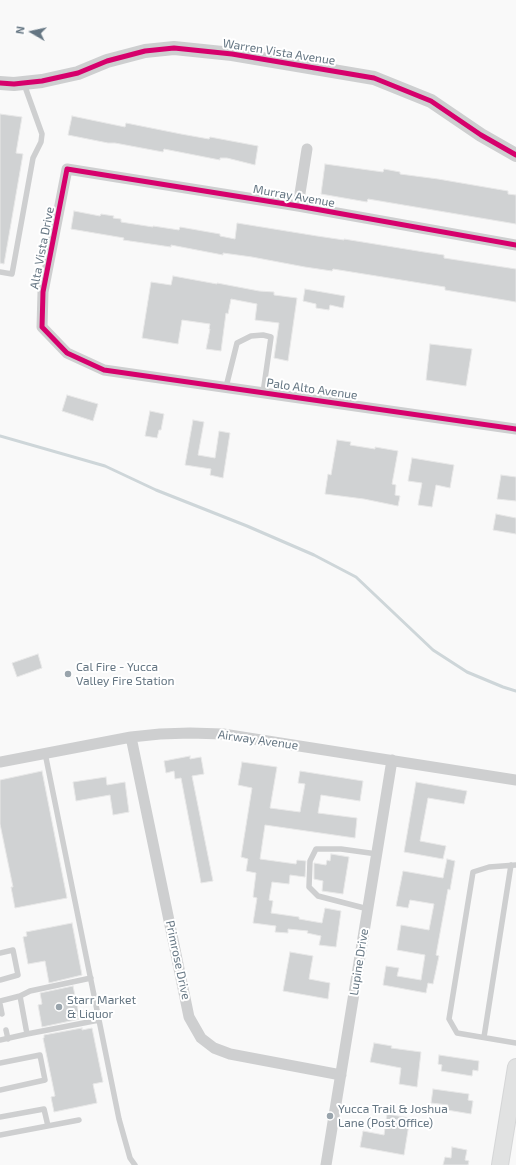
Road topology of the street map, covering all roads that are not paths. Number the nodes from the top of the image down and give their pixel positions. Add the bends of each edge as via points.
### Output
1 (0, 83) edge
2 (24, 83) junction
3 (307, 149) dead end
4 (516, 155) edge
5 (67, 169) joint
6 (298, 206) junction
7 (516, 245) edge
8 (0, 272) edge
9 (104, 370) joint
10 (226, 387) junction
11 (263, 393) junction
12 (516, 429) edge
13 (131, 737) junction
14 (45, 753) junction
15 (392, 760) junction
16 (0, 762) edge
17 (516, 780) edge
18 (377, 854) junction
19 (514, 865) edge
20 (368, 909) junction
21 (0, 953) edge
22 (91, 978) junction
23 (0, 980) edge
24 (20, 996) junction
25 (0, 1002) edge
26 (2, 1014) dead end
27 (99, 1020) junction
28 (6, 1030) dead end
29 (27, 1034) junction
30 (484, 1037) junction
31 (8, 1039) junction
32 (0, 1040) edge
33 (516, 1043) edge
34 (0, 1063) edge
35 (516, 1067) edge
36 (341, 1075) junction
37 (0, 1090) edge
38 (0, 1117) edge
39 (79, 1120) dead end
40 (48, 1126) junction
41 (0, 1135) edge
42 (135, 1165) edge
43 (326, 1165) edge
44 (500, 1165) edge

1 - 2 street, Warren Vista Avenue
2 - 4 street, Warren Vista Avenue via 78,73 107,61 145,51 174,48 232,54 374,78 431,101
2 - 8 lane via 42,134 41,142 33,158 12,274
3 - 6 street
5 - 6 street, Murray Avenue
5 - 9 street, Alta Vista Drive via 43,292 42,327 67,353
6 - 7 street, Murray Avenue
9 - 10 street, Palo Alto Avenue
10 - 11 street, Palo Alto Avenue
10 - 11 lane via 237,343 251,336 263,335 271,337
11 - 12 street, Palo Alto Avenue
13 - 14 street, Airway Avenue
13 - 15 street, Airway Avenue via 190,733 223,734
13 - 36 street, Primrose Drive via 190,1017 201,1038 214,1048 230,1054
14 - 16 street, Airway Avenue
14 - 22 lane
15 - 17 street, Airway Avenue
15 - 18 street, Lupine Drive
18 - 20 street, Lupine Drive
18 - 20 lane via 341,849 316,849 310,861 309,887 318,896
19 - 30 lane
19 - 30 lane via 489,867 473,872 449,1019 457,1033
20 - 36 street, Lupine Drive
21 - 23 lane via 13,950 18,975
22 - 24 lane via 30,991
22 - 27 lane
24 - 25 lane
24 - 29 lane
25 - 26 lane
27 - 29 lane
27 - 42 lane via 120,1119 130,1158
28 - 31 lane
29 - 31 lane
30 - 33 lane
31 - 32 lane
34 - 37 lane via 40,1056 44,1080
35 - 44 main road
36 - 43 street, Lupine Drive
38 - 40 lane via 44,1109
39 - 40 lane
40 - 41 lane

